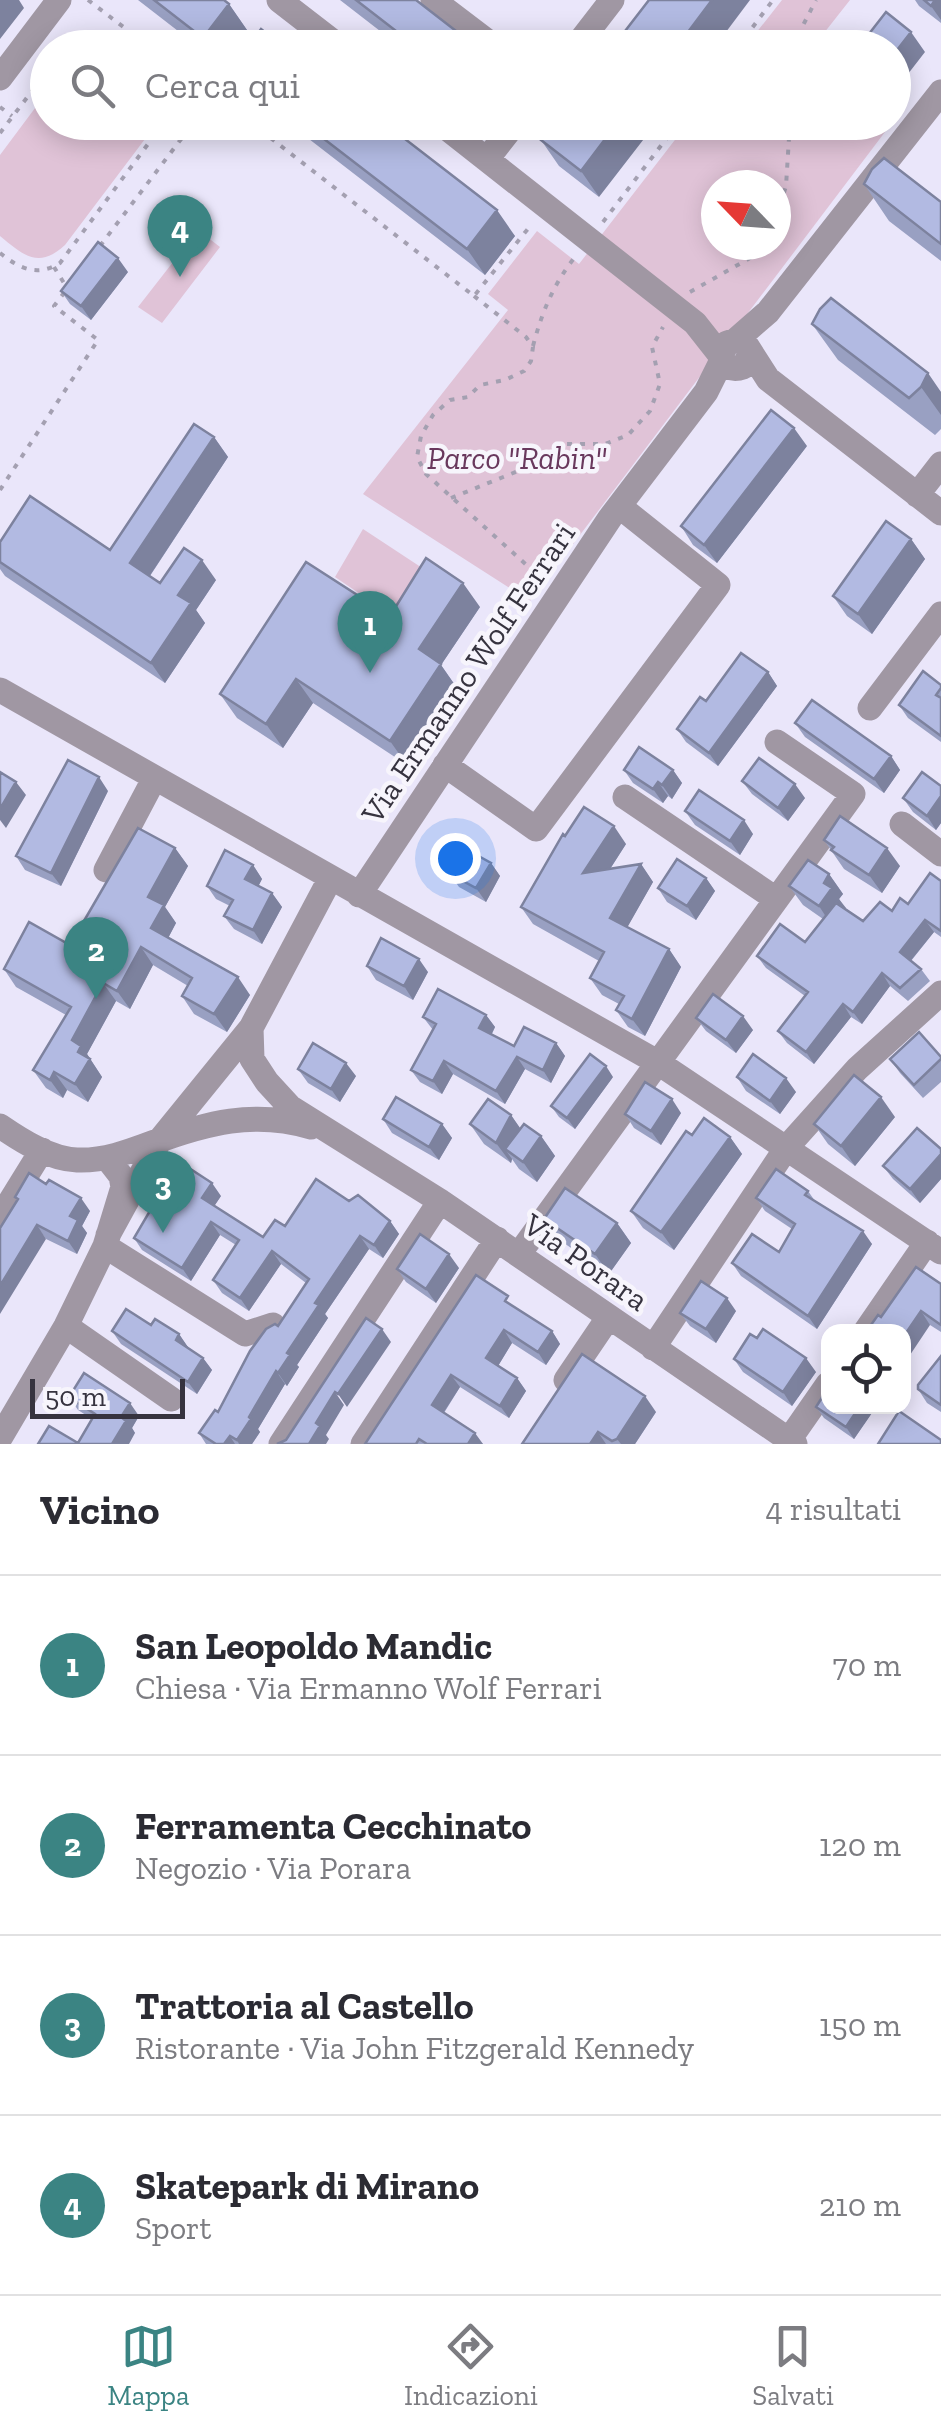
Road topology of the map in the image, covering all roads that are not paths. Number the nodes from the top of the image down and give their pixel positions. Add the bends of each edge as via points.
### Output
1 (59, 0) edge
2 (279, 0) edge
3 (433, 0) edge
4 (612, 0) edge
5 (35, 30) edge
6 (318, 30) edge
7 (472, 30) edge
8 (589, 30) edge
9 (30, 37) edge
10 (1, 74) edge
11 (941, 92) edge
12 (911, 130) edge
13 (462, 140) edge
14 (502, 140) edge
15 (903, 140) edge
16 (487, 159) junction
17 (735, 355) junction
18 (941, 464) edge
19 (917, 495) junction
20 (619, 506) junction
21 (941, 513) edge
22 (941, 614) edge
23 (0, 690) edge
24 (870, 708) dead end
25 (777, 742) dead end
26 (445, 764) junction
27 (154, 779) junction
28 (625, 797) dead end
29 (902, 824) dead end
30 (941, 854) edge
31 (106, 870) dead end
32 (330, 879) junction
33 (359, 895) junction
34 (776, 899) junction
35 (941, 993) edge
36 (250, 1028) junction
37 (656, 1062) junction
38 (0, 1126) edge
39 (339, 1137) junction
40 (160, 1140) junction
41 (787, 1147) junction
42 (42, 1150) junction
43 (107, 1158) junction
44 (440, 1201) junction
45 (0, 1218) edge
46 (497, 1239) junction
47 (106, 1241) junction
48 (936, 1245) edge
49 (519, 1254) junction
50 (608, 1318) junction
51 (872, 1324) edge
52 (273, 1325) edge
53 (66, 1326) junction
54 (653, 1348) junction
55 (821, 1395) edge
56 (555, 1397) edge
57 (171, 1398) dead end
58 (0, 1438) edge
59 (792, 1442) edge
60 (281, 1444) edge
61 (363, 1444) edge

1 - 5 street
2 - 6 street
3 - 7 street
4 - 8 street
9 - 10 street
11 - 12 street, Via Ermanno Wolf Ferrari
13 - 16 street
14 - 16 street
15 - 17 street, Via Ermanno Wolf Ferrari
16 - 17 street
17 - 19 street
17 - 20 street, Via Ermanno Wolf Ferrari
18 - 19 street
19 - 21 street
20 - 26 street, Via Ermanno Wolf Ferrari
20 - 26 street via 718,584 536,829
22 - 24 street
23 - 27 street
25 - 34 street via 853,794
26 - 33 street, Via Ermanno Wolf Ferrari
27 - 31 street
27 - 32 street
28 - 34 street
29 - 30 street
32 - 33 street
32 - 36 street
33 - 37 street
34 - 37 street
35 - 41 street via 857,1068
36 - 39 street, Via Porara via 252,1059 266,1082 290,1107
36 - 40 street
37 - 41 street
37 - 49 street
38 - 42 street, Via Porara
39 - 40 street, Via Porara via 295,1122 240,1118
39 - 44 street, Via Porara
40 - 43 street, Via Porara
40 - 47 street
41 - 48 street
41 - 54 street
42 - 43 street, Via Porara via 74,1160
42 - 45 street
43 - 47 street via 123,1187
44 - 46 street, Via Porara
44 - 60 street
46 - 49 street, Via Porara
46 - 61 street
47 - 52 street via 245,1334
47 - 53 street
48 - 51 street
49 - 50 street, Via Porara
50 - 54 street, Via Porara
50 - 56 street
53 - 57 street
53 - 58 street
54 - 59 street, Via Porara
55 - 59 street

